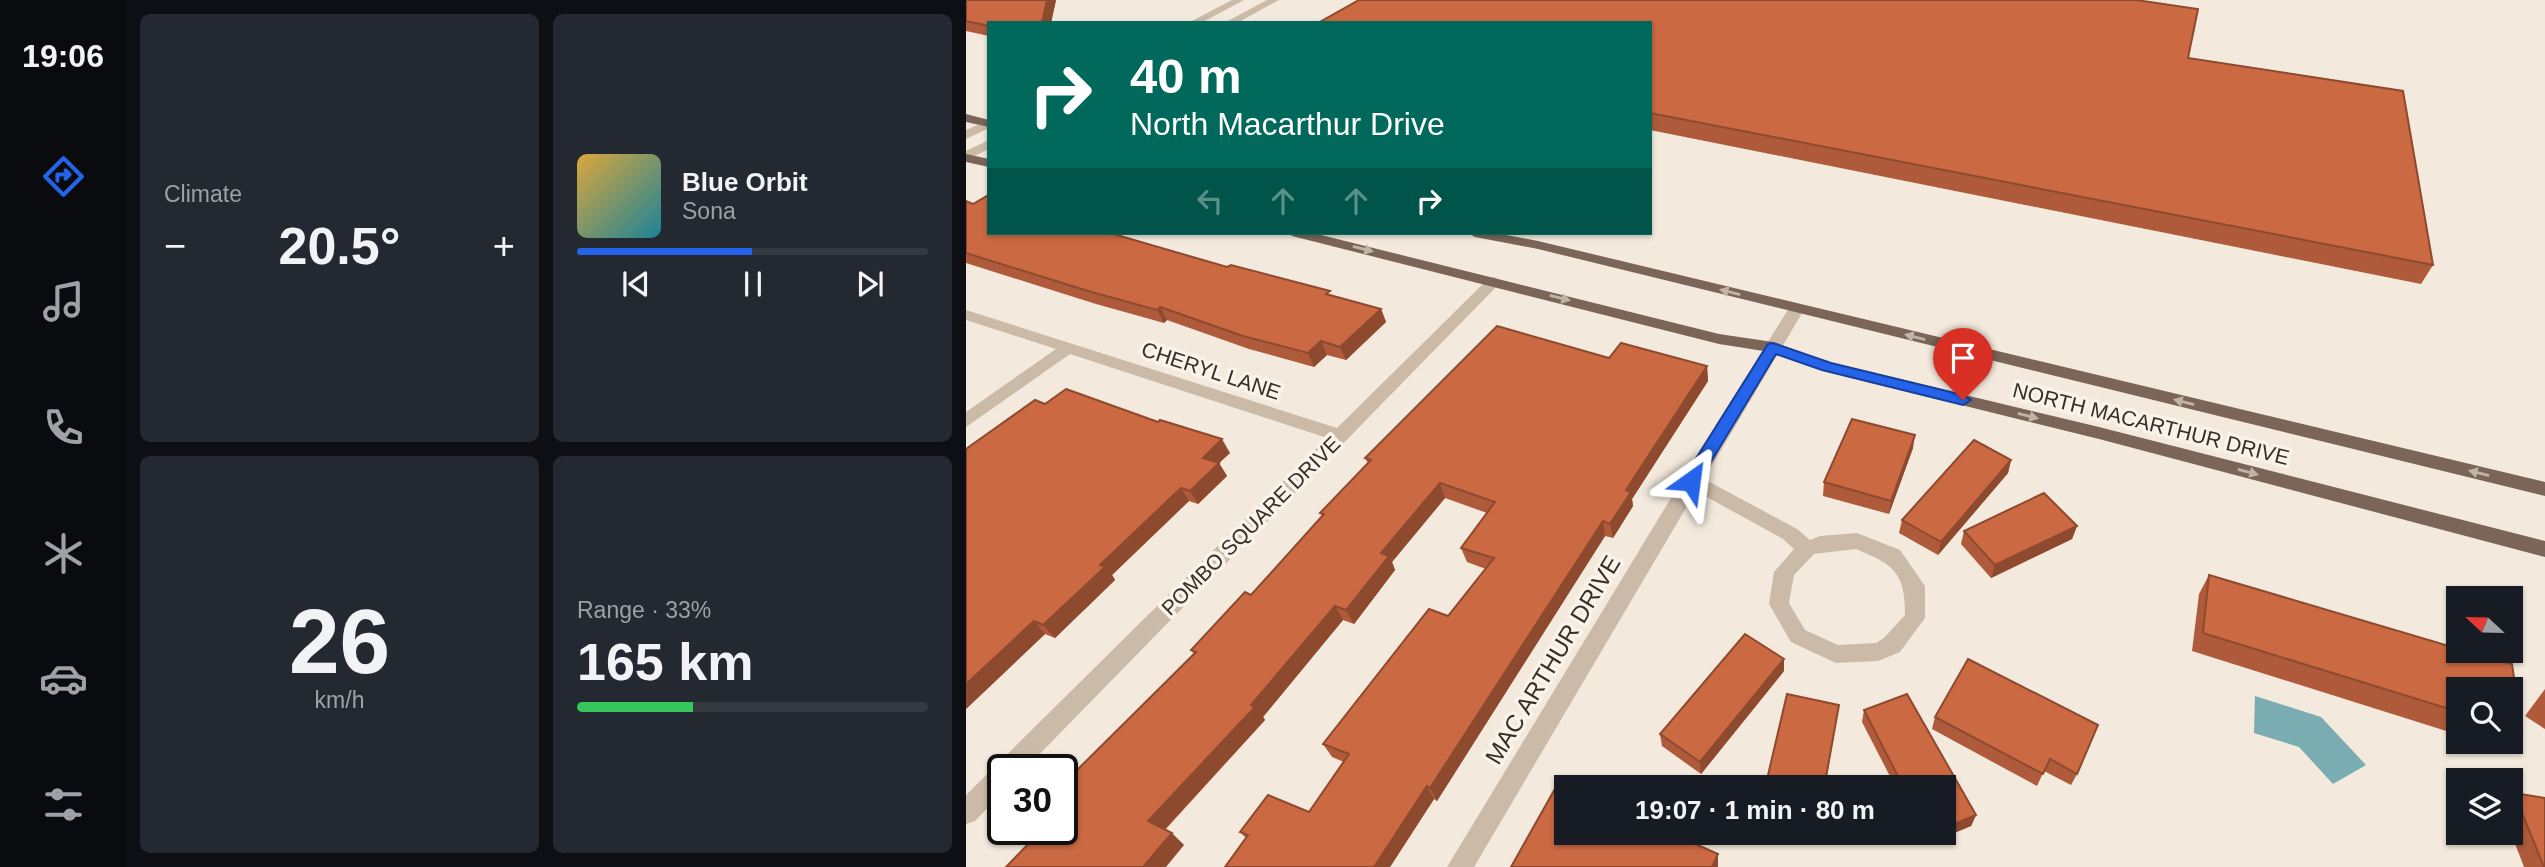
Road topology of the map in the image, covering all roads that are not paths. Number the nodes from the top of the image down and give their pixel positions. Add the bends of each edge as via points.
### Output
1 (1239, 0) edge
2 (1273, 0) edge
3 (1197, 21) edge
4 (1233, 21) edge
5 (966, 118) edge
6 (987, 124) edge
7 (987, 124) edge
8 (966, 135) edge
9 (987, 146) edge
10 (966, 157) edge
11 (987, 162) edge
12 (1305, 235) edge
13 (1485, 235) edge
14 (1494, 281) junction
15 (1797, 308) junction
16 (966, 315) edge
17 (1773, 348) junction
18 (1067, 349) junction
19 (966, 421) edge
20 (1341, 436) junction
21 (1691, 481) junction
22 (2545, 489) edge
23 (1807, 549) junction
24 (2545, 549) edge
25 (1024, 754) edge
26 (987, 791) edge
27 (966, 812) edge
28 (1460, 867) edge

1 - 3 street
2 - 4 street
5 - 6 main road
7 - 8 street
9 - 10 street
10 - 11 main road
12 -> 14 main road, NORTH MACARTHUR DRIVE
15 -> 13 main road, NORTH MACARTHUR DRIVE
14 -> 17 main road, NORTH MACARTHUR DRIVE via 1719,339
14 - 20 street, POMBO SQUARE DRIVE
15 - 17 street, MAC ARTHUR DRIVE
22 -> 15 main road, NORTH MACARTHUR DRIVE
16 - 18 street, CHERYL LANE
17 - 21 street, MAC ARTHUR DRIVE
17 -> 24 main road, NORTH MACARTHUR DRIVE via 1828,367
18 - 19 street
18 - 20 street, CHERYL LANE
20 - 25 street, POMBO SQUARE DRIVE
21 - 23 street via 1790,534
21 - 28 street, MAC ARTHUR DRIVE
23 - 23 street via 1784,572 1779,604 1798,636 1836,654 1878,652 1892,645 1915,618 1915,586 1894,556 1857,541
26 - 27 street

